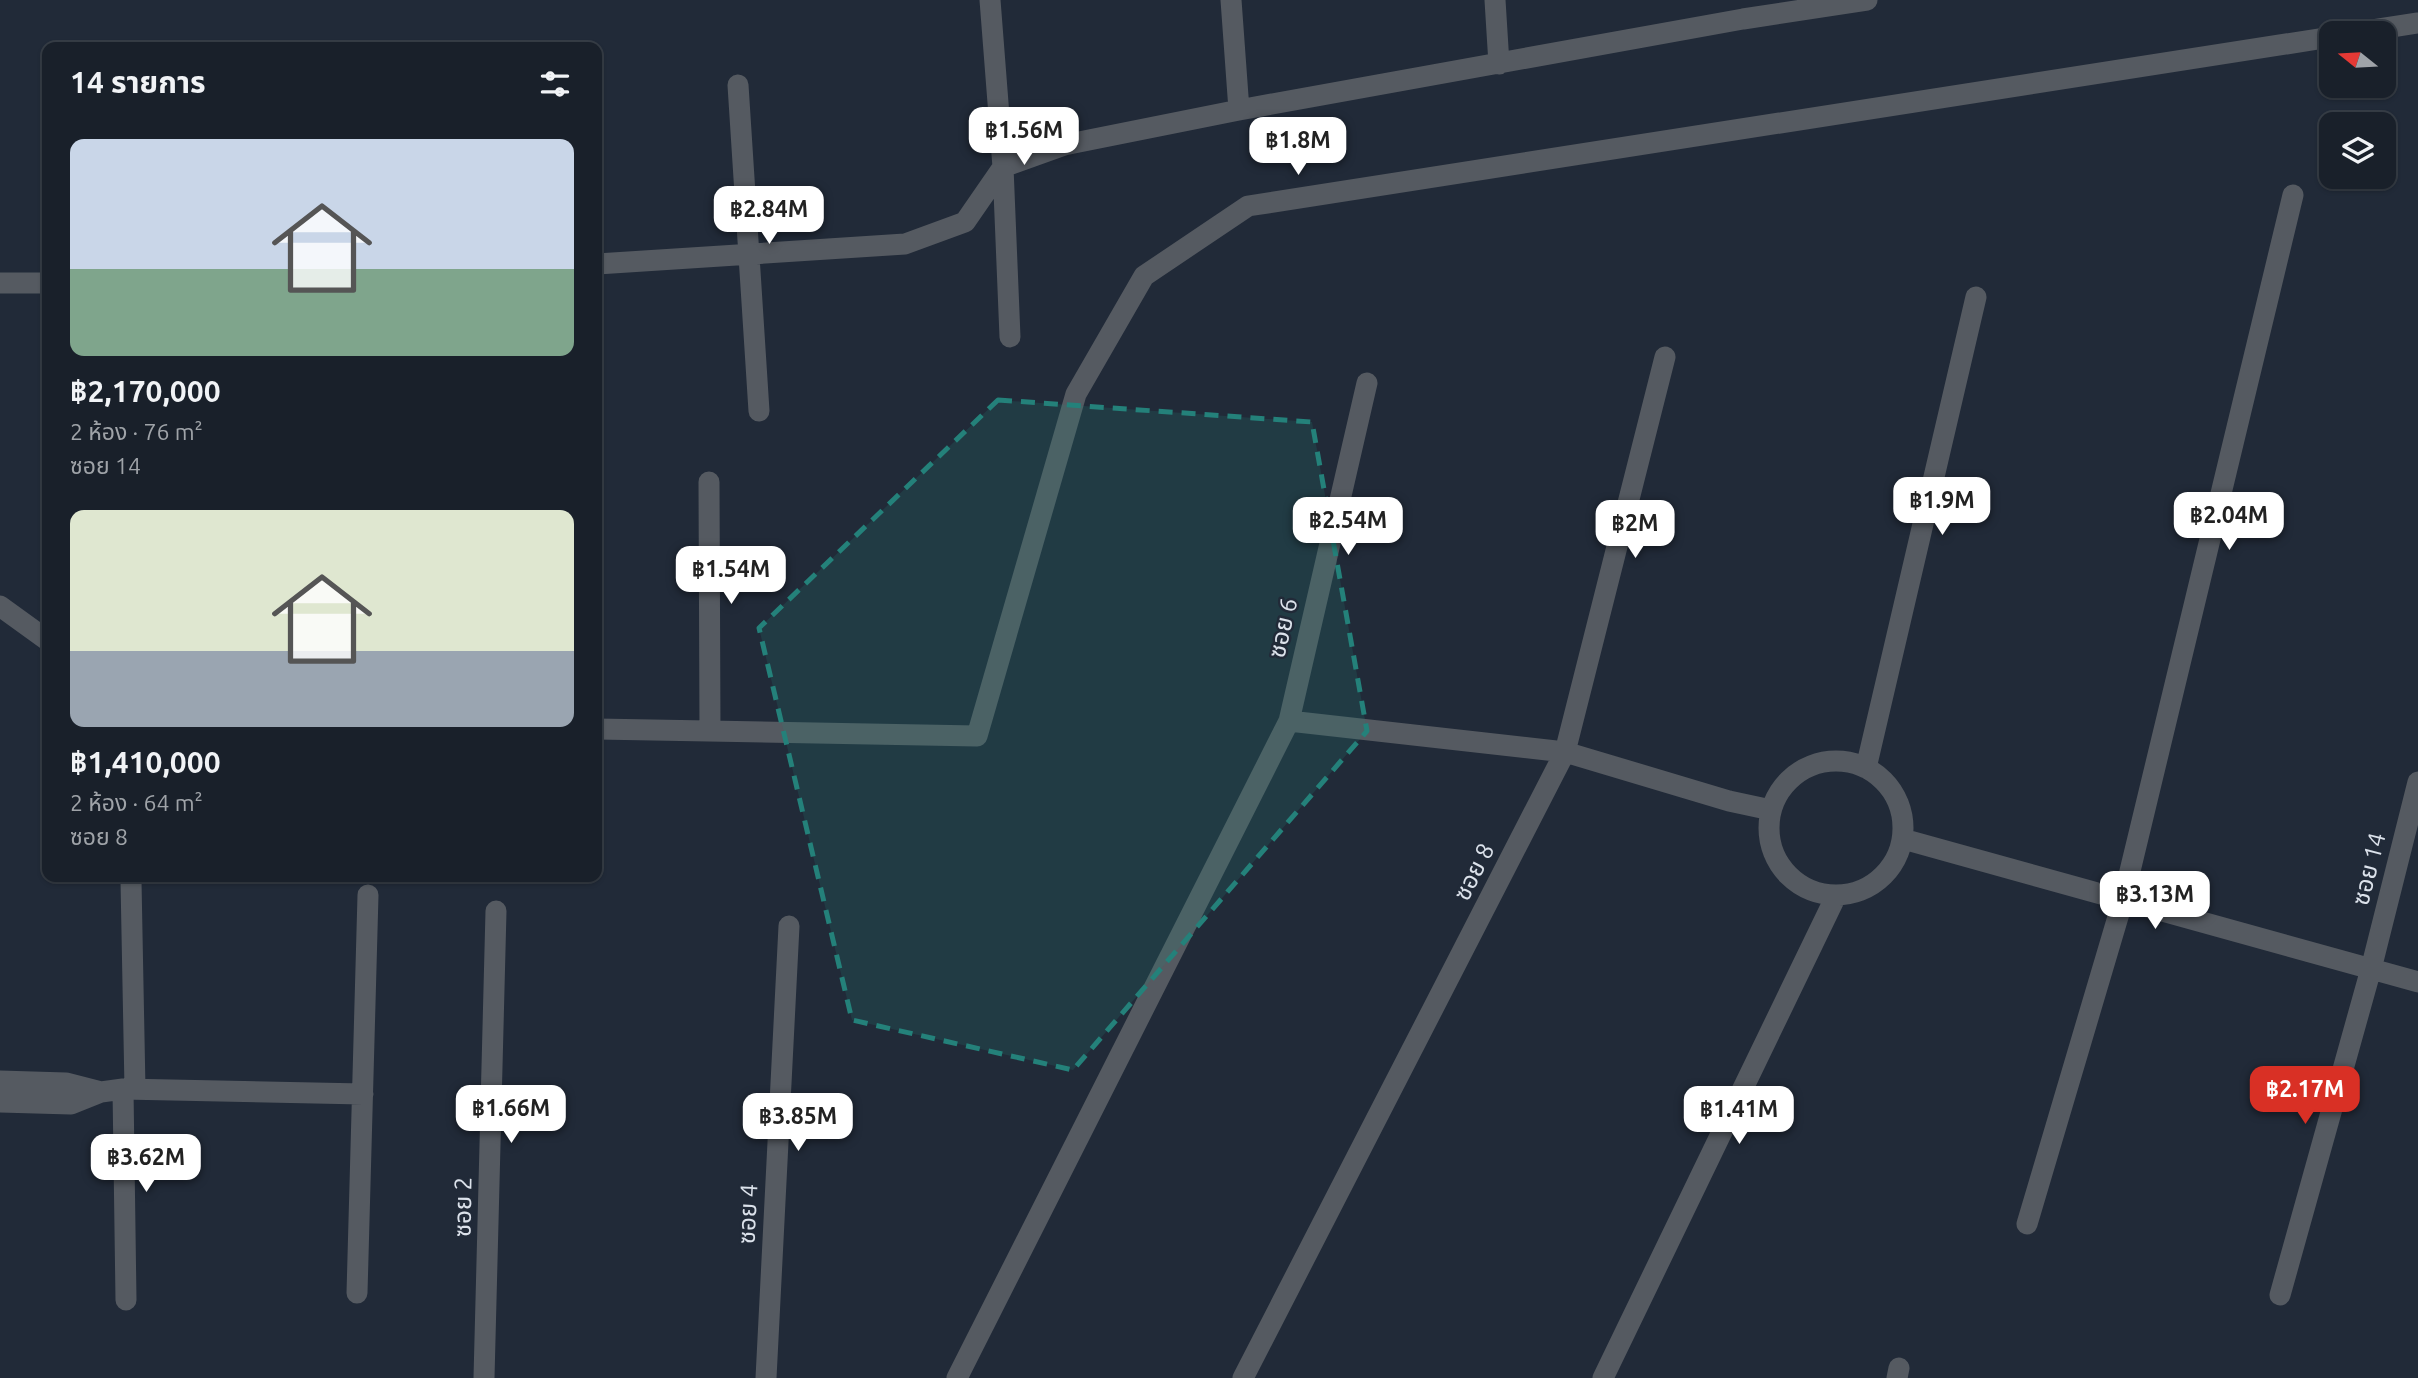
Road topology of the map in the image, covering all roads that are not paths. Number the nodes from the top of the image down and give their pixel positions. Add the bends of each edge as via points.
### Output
1 (990, 0) edge
2 (1231, 0) edge
3 (1495, 0) edge
4 (1867, 0) edge
5 (1742, 10) edge
6 (2418, 23) edge
7 (2396, 26) edge
8 (2319, 39) edge
9 (1499, 64) junction
10 (738, 85) dead end
11 (1239, 110) junction
12 (1003, 167) junction
13 (2293, 195) dead end
14 (748, 255) junction
15 (602, 264) edge
16 (0, 283) edge
17 (42, 283) edge
18 (1976, 296) dead end
19 (1010, 337) dead end
20 (1665, 357) dead end
21 (1367, 383) dead end
22 (759, 411) dead end
23 (709, 482) dead end
24 (0, 606) edge
25 (42, 636) edge
26 (1289, 720) junction
27 (602, 729) edge
28 (710, 730) junction
29 (1565, 752) junction
30 (1866, 768) junction
31 (2418, 782) edge
32 (1771, 810) junction
33 (1903, 839) junction
34 (131, 882) edge
35 (368, 895) dead end
36 (1836, 897) junction
37 (2123, 900) junction
38 (496, 911) dead end
39 (789, 926) dead end
40 (2371, 969) junction
41 (2418, 982) edge
42 (0, 1081) edge
43 (129, 1089) junction
44 (101, 1092) junction
45 (363, 1094) junction
46 (0, 1102) edge
47 (2027, 1224) dead end
48 (358, 1293) dead end
49 (2280, 1295) dead end
50 (126, 1300) dead end
51 (484, 1378) edge
52 (766, 1378) edge
53 (957, 1378) edge
54 (1243, 1378) edge
55 (1603, 1378) edge

1 - 12 street
2 - 11 street
3 - 9 street
4 - 5 street
5 - 9 street
6 - 7 street
8 - 28 street via 1248,206 1144,276 1076,394 977,736
9 - 11 street
10 - 14 street
11 - 12 street via 1064,145
12 - 14 street via 965,222 905,244
12 - 19 street
13 - 37 street
14 - 15 street
14 - 22 street
16 - 17 street
18 - 30 street
20 - 29 street, ซอย 8
21 - 26 street, ซอย 6
23 - 28 street
24 - 25 street
26 - 29 street
26 - 53 street, ซอย 6
27 - 28 street
29 - 32 street
29 - 54 street, ซอย 8
30 - 32 street via 1842,761 1819,762 1782,788
30 - 33 street via 1889,786 1902,811
31 - 40 street, ซอย 14
32 - 36 street via 1769,834 1775,858 1789,878 1808,891
33 - 36 street via 1891,868 1873,886
33 - 37 street
34 - 43 street
35 - 45 street
36 - 55 street
37 - 40 street
37 - 47 street
38 - 51 street, ซอย 2
39 - 52 street, ซอย 4
40 - 41 street
40 - 49 street, ซอย 14
42 - 44 street via 66,1083
43 - 44 street
43 - 45 street
43 - 50 street
44 - 46 street via 71,1104
45 - 48 street

